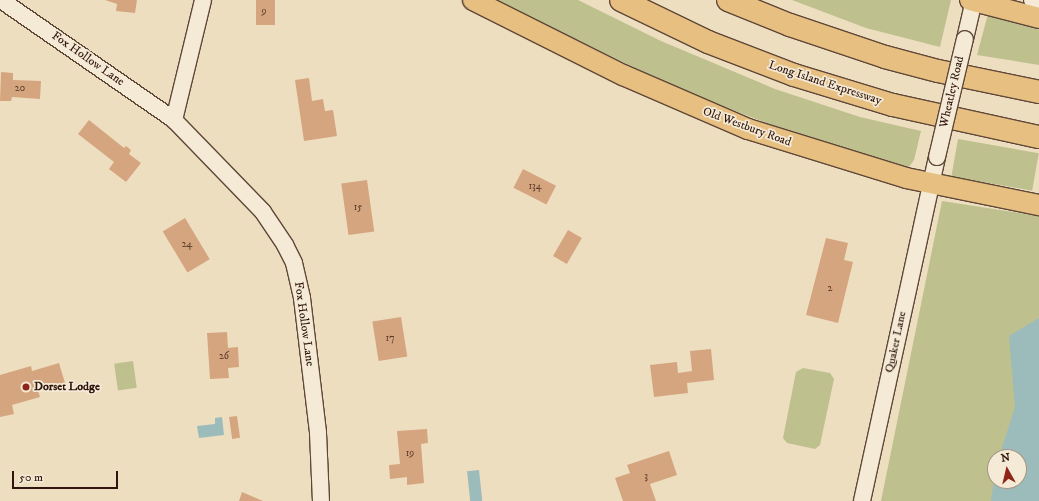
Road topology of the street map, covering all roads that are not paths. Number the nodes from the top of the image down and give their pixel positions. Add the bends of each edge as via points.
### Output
1 (1, 0) edge
2 (203, 0) edge
3 (473, 0) edge
4 (621, 0) edge
5 (728, 0) edge
6 (973, 0) edge
7 (1032, 0) edge
8 (1039, 5) edge
9 (1039, 18) edge
10 (1039, 92) edge
11 (174, 120) junction
12 (1039, 137) edge
13 (932, 184) junction
14 (1039, 205) edge
15 (321, 501) edge
16 (862, 501) edge

1 - 11 street, Fox Hollow Lane
2 - 11 street
3 - 13 main road, Old Westbury Road via 617,72 727,121 842,160
4 - 12 highway, Long Island Expressway via 708,42 794,75 893,105
5 - 10 highway via 790,25 885,57
6 - 9 main road
6 - 13 street, Wheatley Road, bridge
7 - 8 street
11 - 15 street, Fox Hollow Lane via 263,212 294,262 303,305 318,433
13 - 14 main road, Old Westbury Road
13 - 16 street, Quaker Lane

